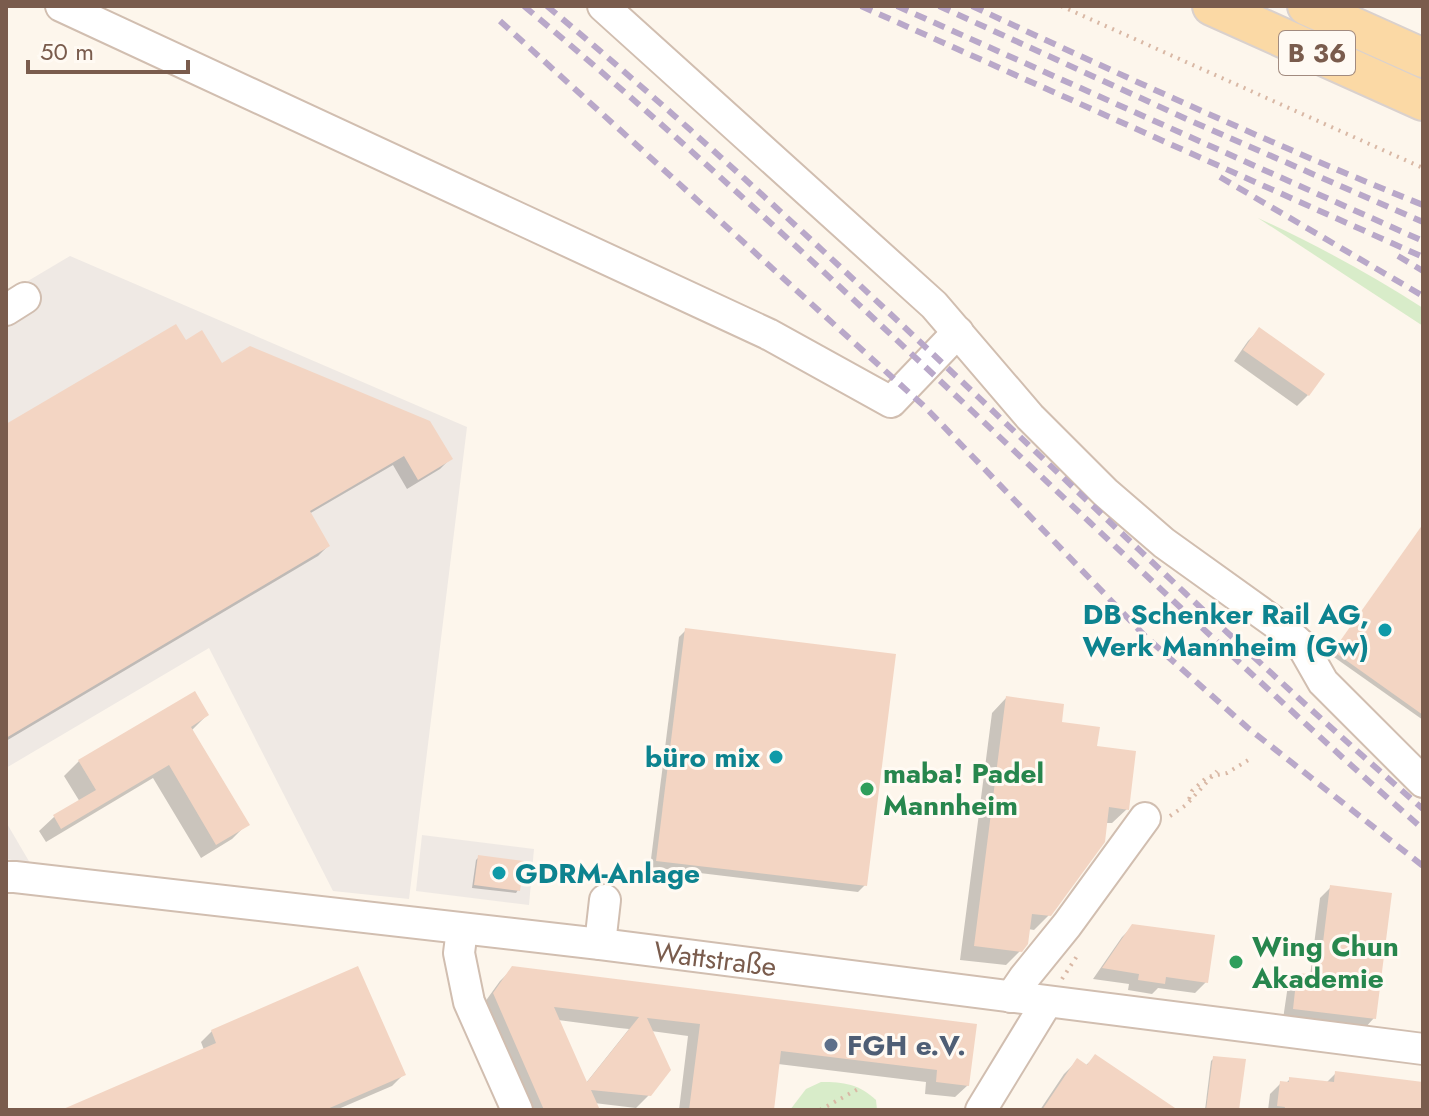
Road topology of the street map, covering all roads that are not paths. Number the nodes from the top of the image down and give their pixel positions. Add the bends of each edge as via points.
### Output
1 (61, 6) edge
2 (603, 6) edge
3 (1212, 6) edge
4 (1307, 6) edge
5 (1423, 58) edge
6 (1423, 101) edge
7 (958, 332) junction
8 (1423, 782) edge
9 (1145, 818) dead end
10 (6, 877) edge
11 (605, 900) dead end
12 (462, 929) junction
13 (600, 944) junction
14 (1011, 997) junction
15 (1047, 1002) junction
16 (1423, 1049) edge
17 (517, 1110) edge
18 (981, 1110) edge

1 - 7 street via 768,334 891,402
2 - 7 street
3 - 6 main road, B 36
4 - 5 main road, B 36
7 - 8 street via 1030,417 1105,492 1303,647 1323,682
9 - 14 street
10 - 12 street, Wattstraße
11 - 13 street
12 - 13 street, Wattstraße
12 - 17 street via 459,953 469,1002
13 - 14 street, Wattstraße
14 - 15 street, Wattstraße
15 - 16 street, Wattstraße
15 - 18 street

